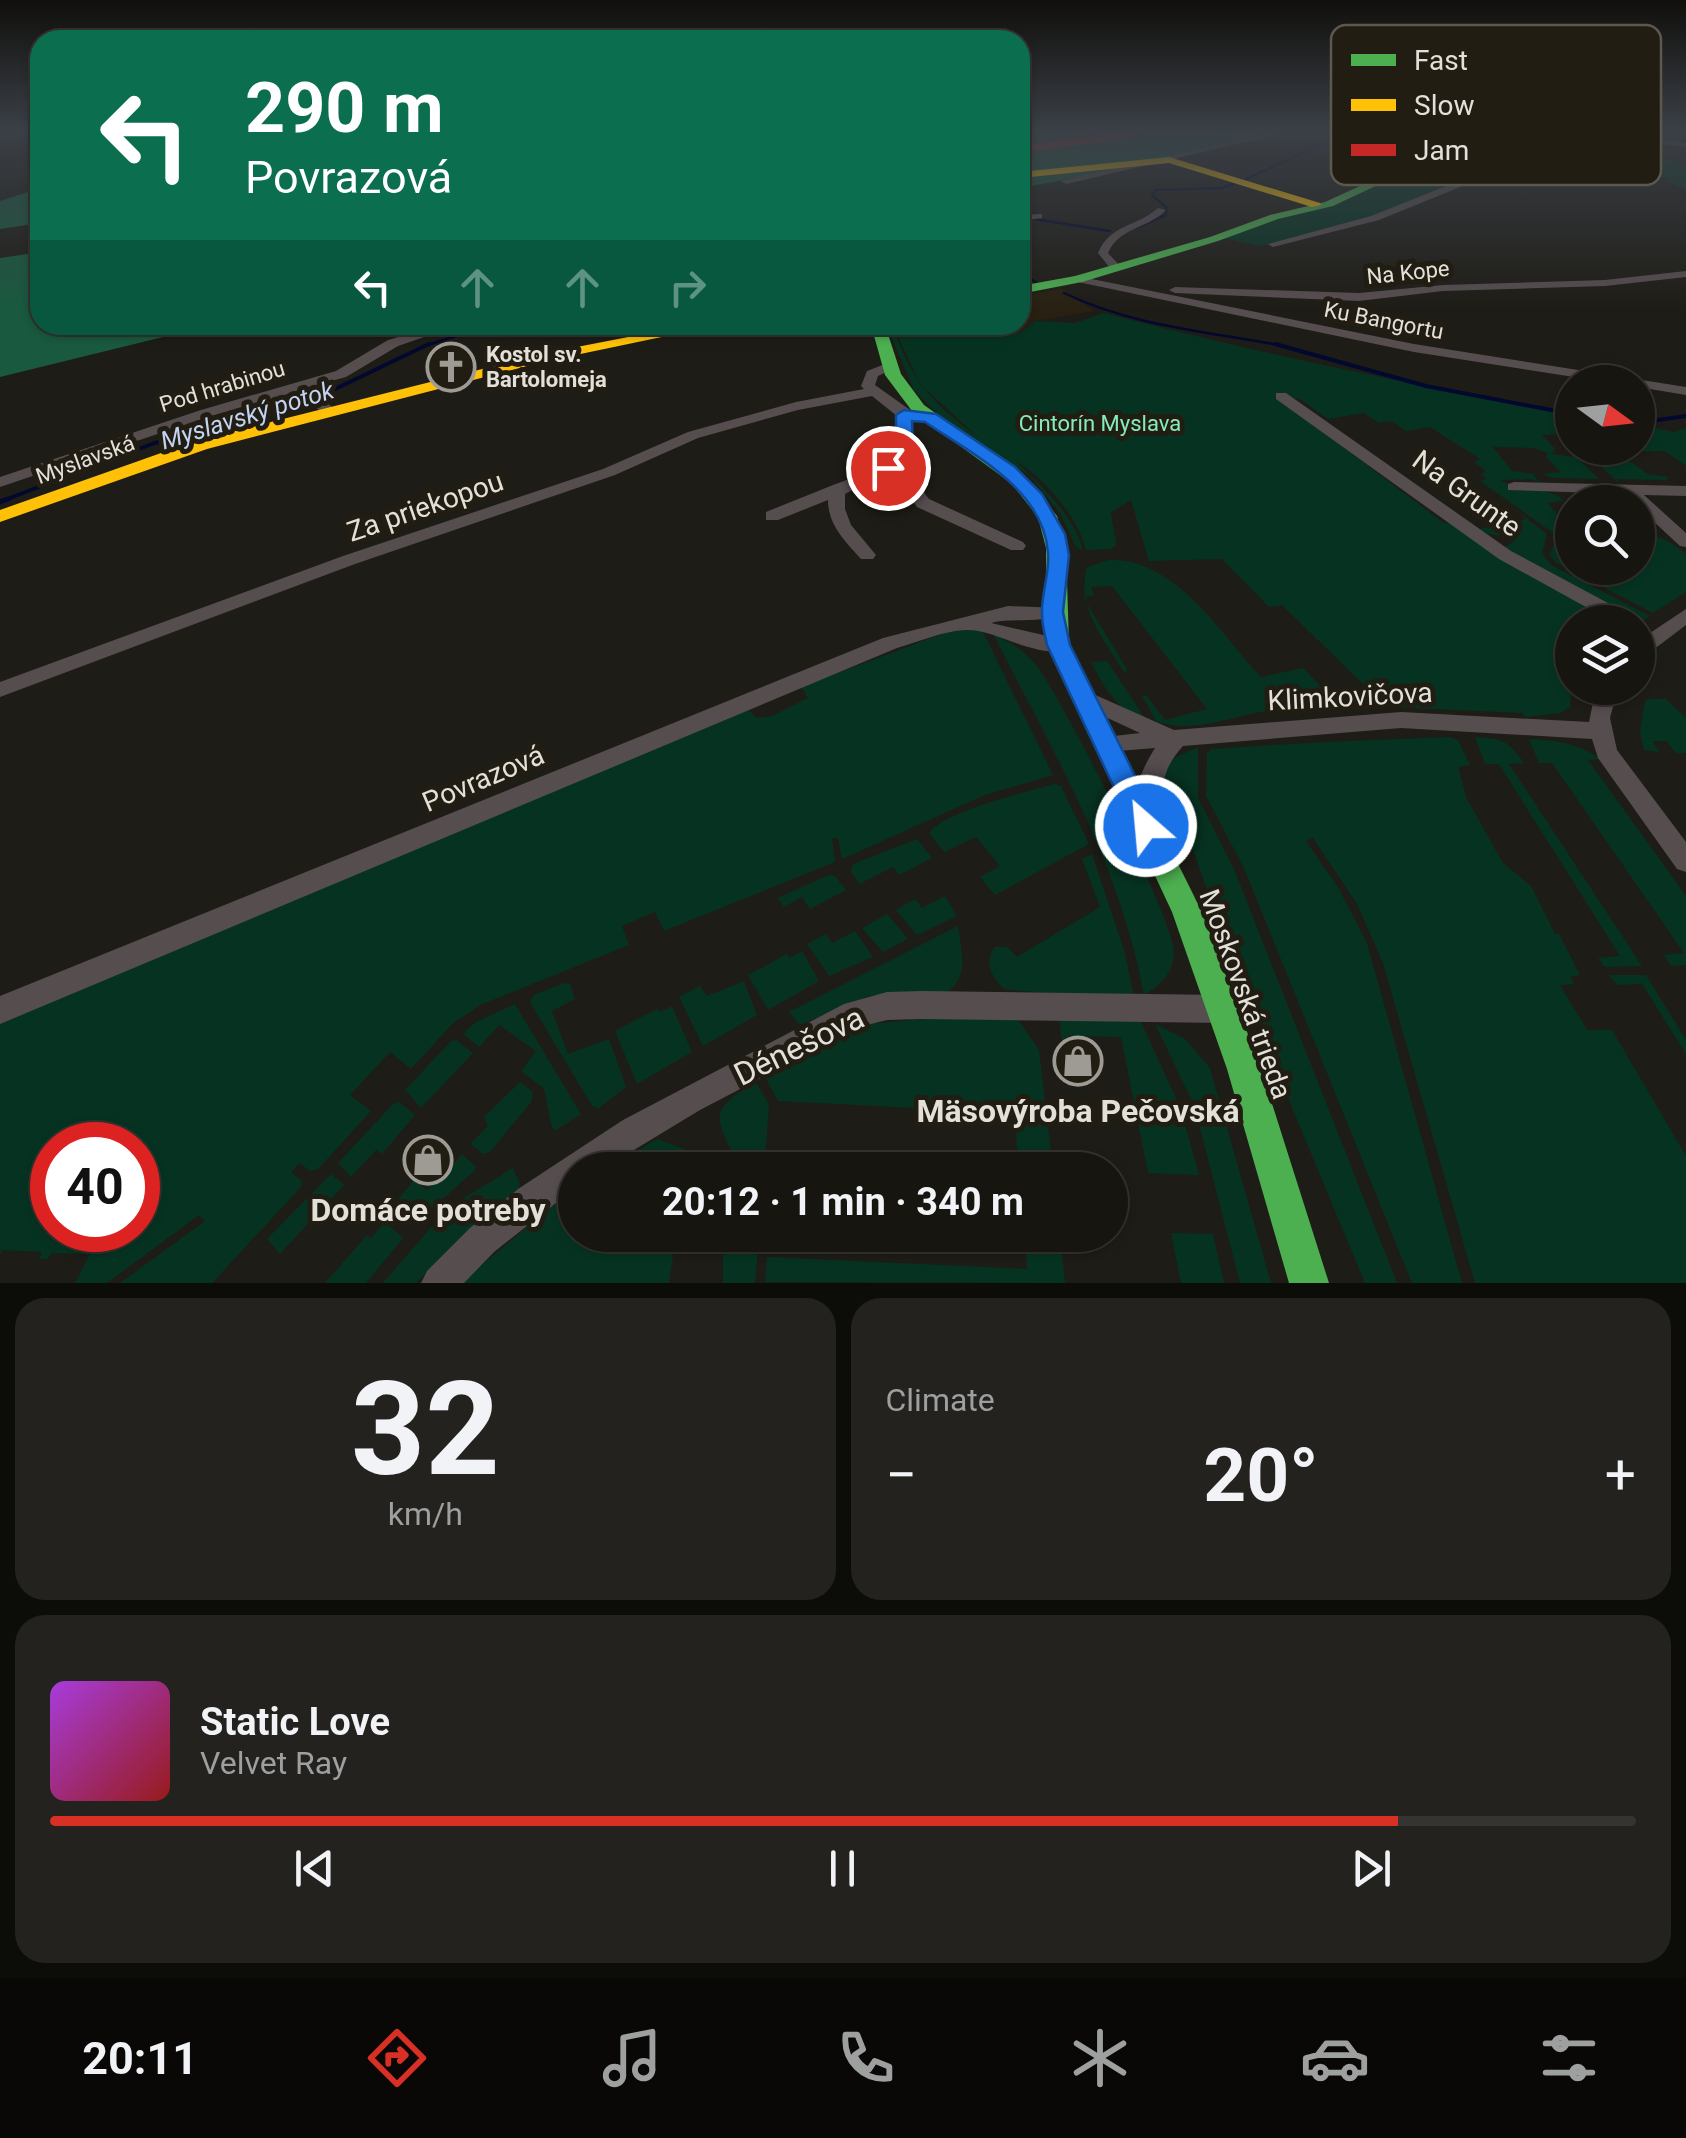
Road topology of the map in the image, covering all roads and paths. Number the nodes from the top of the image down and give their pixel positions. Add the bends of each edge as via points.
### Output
1 (1267, 191) edge
2 (1357, 191) edge
3 (1443, 191) edge
4 (1287, 207) junction
5 (1161, 210) dead end
6 (1039, 216) dead end
7 (1030, 217) edge
8 (1274, 244) dead end
9 (1114, 266) junction
10 (1686, 274) edge
11 (1077, 279) junction
12 (1030, 288) edge
13 (1134, 291) junction
14 (416, 335) edge
15 (660, 335) edge
16 (884, 335) edge
17 (890, 366) junction
18 (1686, 391) edge
19 (873, 392) junction
20 (1282, 396) dead end
21 (314, 398) junction
22 (904, 415) junction
23 (930, 418) junction
24 (892, 463) junction
25 (0, 482) edge
26 (1514, 487) dead end
27 (1555, 488) edge
28 (838, 489) junction
29 (1655, 490) edge
30 (1686, 491) edge
31 (1655, 514) edge
32 (0, 516) edge
33 (772, 516) dead end
34 (1686, 542) edge
35 (1017, 546) dead end
36 (867, 555) dead end
37 (1596, 605) edge
38 (1052, 612) junction
39 (1686, 615) edge
40 (964, 621) junction
41 (1655, 632) edge
42 (1058, 645) junction
43 (0, 690) edge
44 (1082, 698) junction
45 (1604, 705) edge
46 (1599, 731) junction
47 (1177, 738) junction
48 (1105, 744) junction
49 (1146, 826) junction
50 (1686, 861) edge
51 (1224, 1009) junction
52 (0, 1010) edge
53 (439, 1283) edge
54 (1310, 1283) edge

1 - 4 street
2 - 4 street via 1329,204
3 - 8 street via 1376,218
4 - 9 street via 1214,239
5 - 9 street via 1110,238 1103,253
6 - 7 street
9 - 11 street
10 - 13 street, Na Kope via 1359,298
11 - 12 street
11 - 13 street, Ku Bangortu
13 - 18 street, Ku Bangortu via 1414,348
14 - 21 street, Pod hrabinou via 348,371
15 - 21 street, Myslavská
16 - 17 street, Moskovská trieda
17 - 19 street via 870,377
17 - 23 street, Moskovská trieda via 903,392
19 - 22 street
19 - 43 street, Za priekopou via 693,435 609,472
20 - 37 street, Na Grunte via 1514,561
21 - 25 street, Pod hrabinou via 206,413
21 - 32 street, Myslavská
22 - 23 street
22 - 24 street via 904,443
23 - 38 street, Moskovská trieda via 1009,471 1046,513 1059,555
24 - 28 street
24 - 35 street via 923,503
26 - 27 street
28 - 33 street
28 - 36 street via 834,512
29 - 30 street
31 - 34 street
38 - 40 street, Povrazová via 1018,610
38 - 42 street, Moskovská trieda
39 - 41 street
40 - 42 street
40 - 52 street, Povrazová via 890,642
42 - 44 street, Moskovská trieda
44 - 47 street
44 - 48 street, Moskovská trieda
45 - 46 street
46 - 47 street, Klimkovičova via 1402,720
46 - 50 street via 1606,752
47 - 48 street, Klimkovičova
47 - 49 street via 1151,777
48 - 49 street, Moskovská trieda
49 - 51 street, Moskovská trieda
51 - 53 street, Dénešova via 922,1005 854,1014 594,1155 498,1224
51 - 54 street, Moskovská trieda

